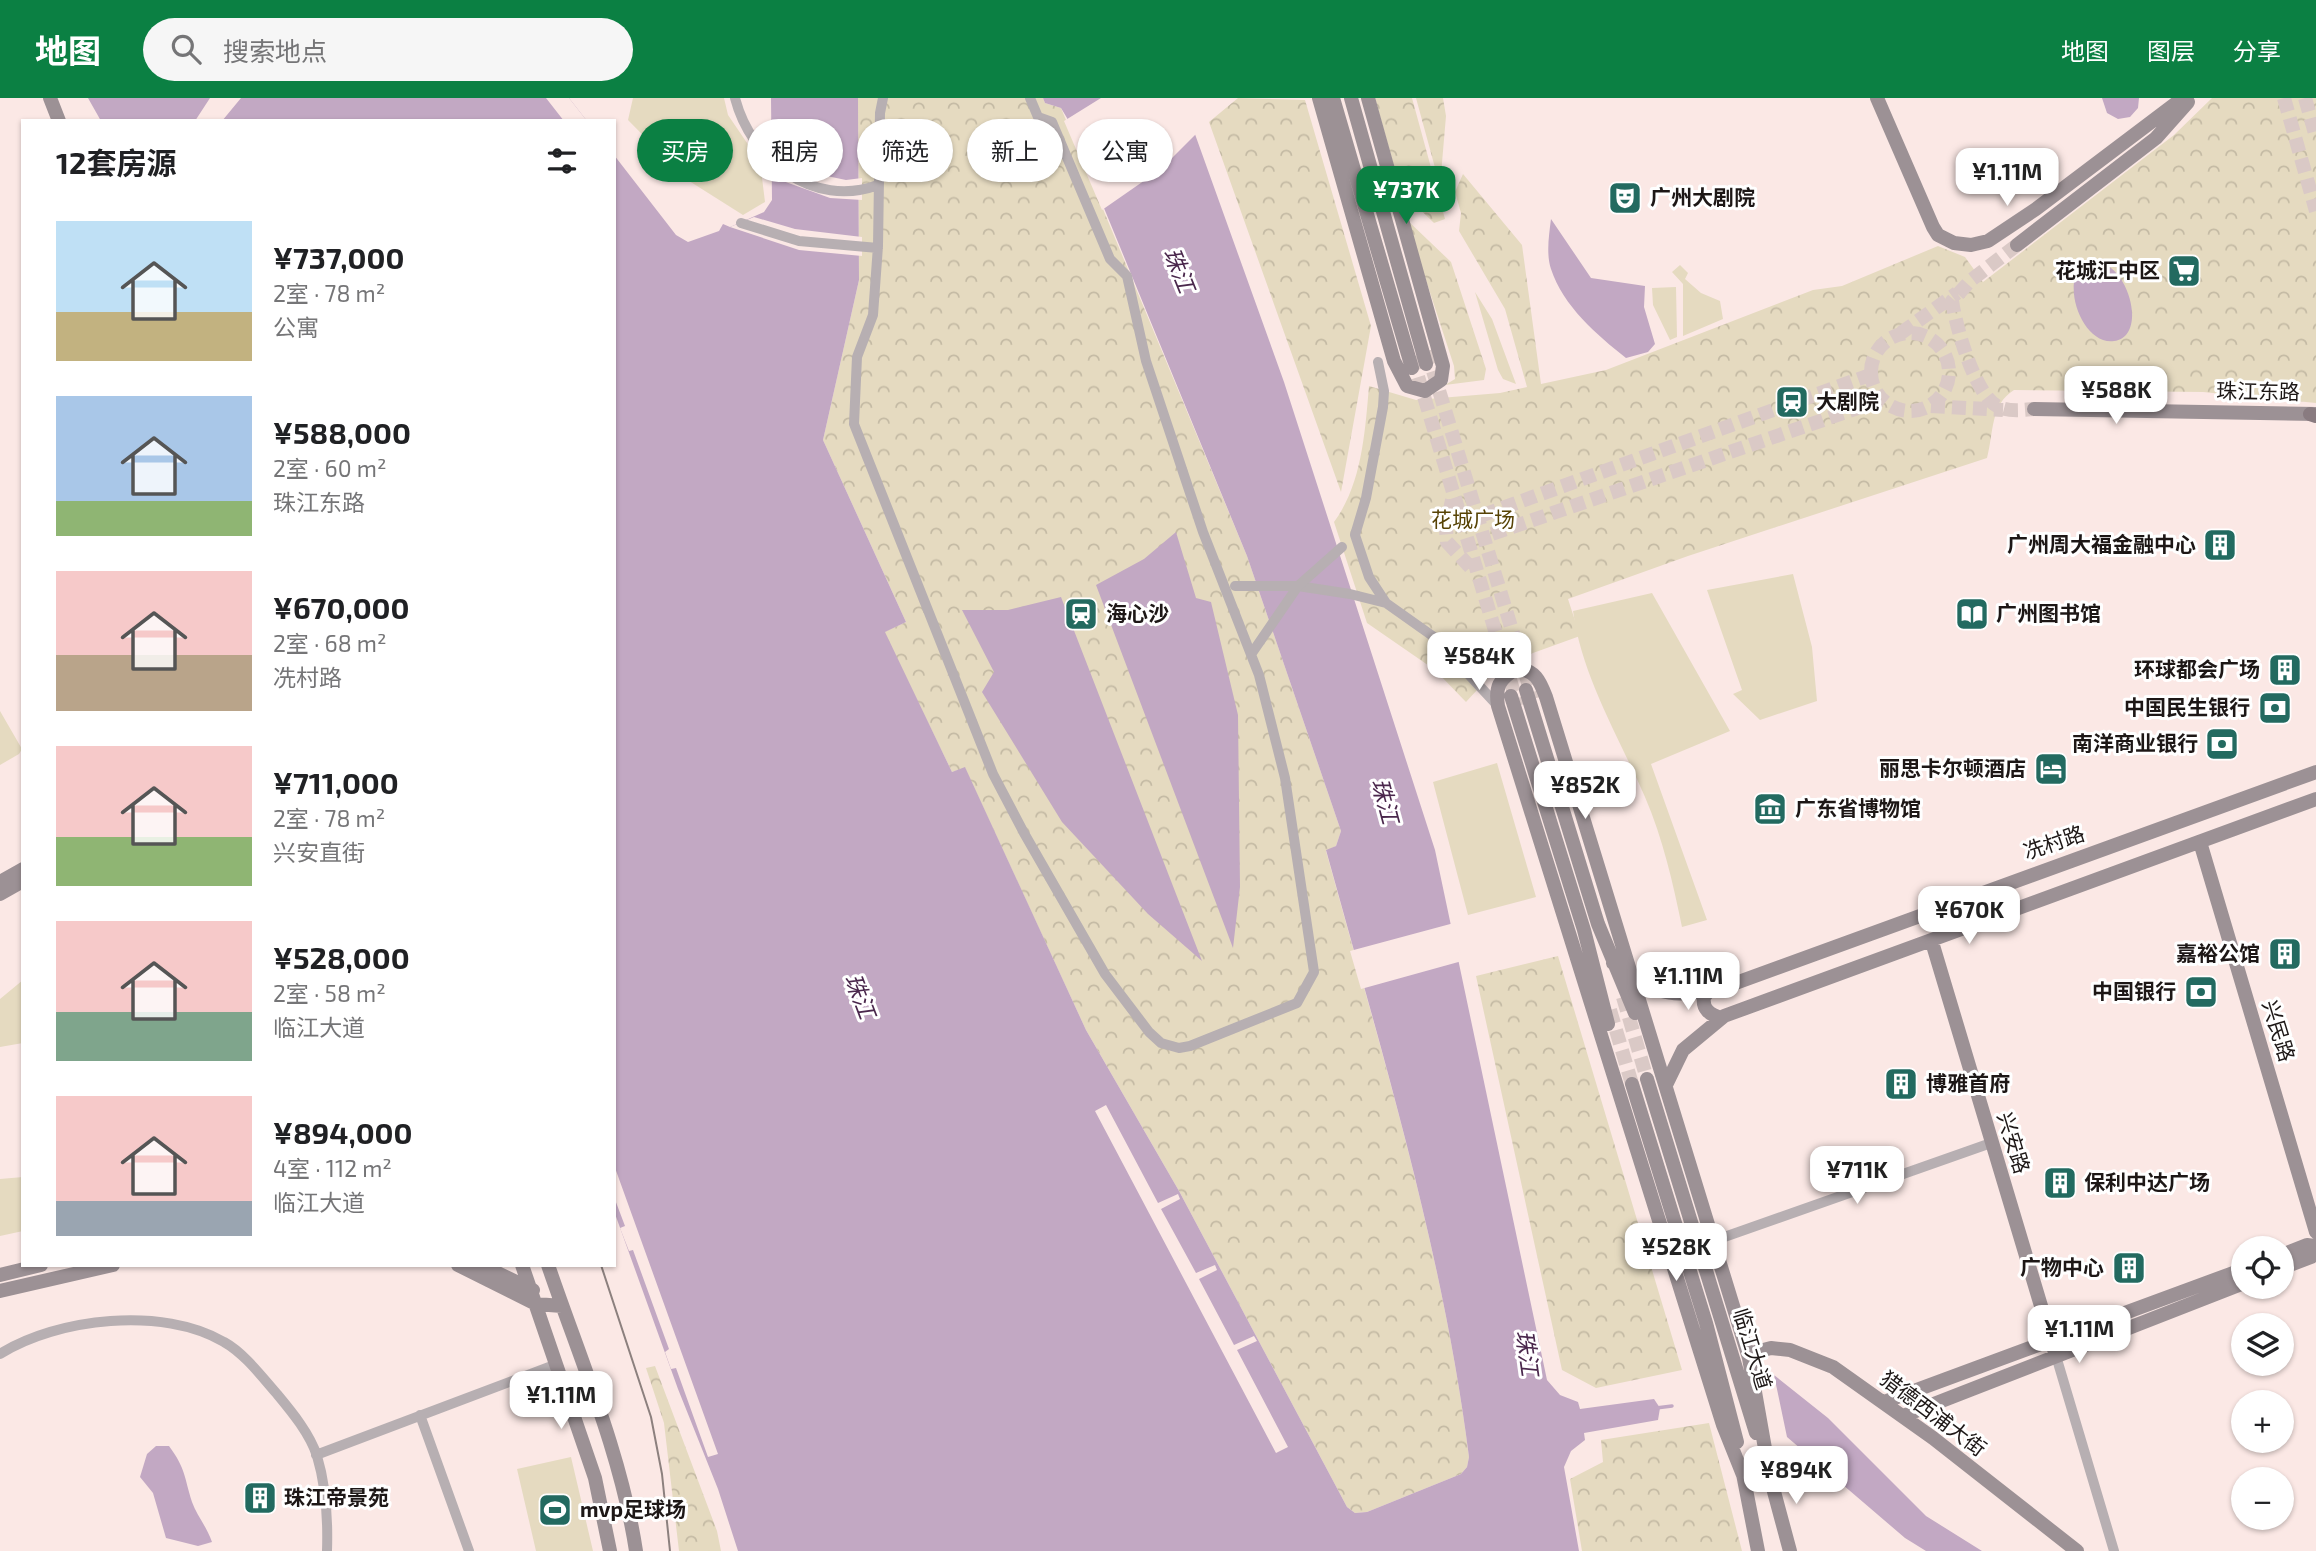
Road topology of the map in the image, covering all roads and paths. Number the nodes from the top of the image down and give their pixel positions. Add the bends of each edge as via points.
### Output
1 (50, 98) edge
2 (735, 98) edge
3 (883, 98) edge
4 (1030, 98) edge
5 (1319, 98) edge
6 (1334, 98) edge
7 (1351, 98) edge
8 (1368, 98) edge
9 (1877, 98) edge
10 (2183, 98) edge
11 (2192, 98) edge
12 (58, 119) edge
13 (873, 186) junction
14 (741, 223) dead end
15 (2017, 245) tunnel mouth
16 (878, 248) junction
17 (1378, 362) dead end
18 (2034, 409) tunnel mouth
19 (2314, 415) edge
20 (1355, 535) junction
21 (1231, 586) junction
22 (1298, 586) junction
23 (1386, 603) junction
24 (1255, 650) junction
25 (1527, 690) tunnel mouth
26 (1511, 696) tunnel mouth
27 (1498, 706) junction
28 (2316, 772) edge
29 (2316, 800) edge
30 (2200, 842) junction
31 (21, 870) edge
32 (0, 882) edge
33 (21, 882) edge
34 (0, 894) edge
35 (1932, 942) junction
36 (1613, 962) junction
37 (1631, 976) junction
38 (1710, 990) junction
39 (1721, 1018) junction
40 (1653, 1045) junction
41 (1647, 1079) tunnel mouth
42 (1625, 1085) junction
43 (1666, 1085) junction
44 (1991, 1143) junction
45 (2316, 1231) edge
46 (1713, 1241) junction
47 (2316, 1249) edge
48 (2294, 1250) edge
49 (2294, 1263) edge
50 (33, 1267) edge
51 (105, 1267) edge
52 (462, 1267) edge
53 (485, 1267) edge
54 (523, 1267) edge
55 (549, 1267) edge
56 (2231, 1274) edge
57 (0, 1275) edge
58 (2231, 1288) edge
59 (530, 1289) junction
60 (0, 1292) edge
61 (536, 1304) junction
62 (562, 1306) junction
63 (2051, 1340) junction
64 (0, 1354) edge
65 (1748, 1354) junction
66 (2056, 1356) junction
67 (557, 1364) junction
68 (1884, 1402) junction
69 (420, 1415) junction
70 (1903, 1416) junction
71 (316, 1454) junction
72 (1769, 1471) junction
73 (327, 1551) edge
74 (469, 1551) edge
75 (610, 1551) edge
76 (636, 1551) edge
77 (1758, 1551) edge
78 (1790, 1551) edge
79 (2077, 1551) edge
80 (2114, 1551) edge

1 - 12 main road
2 - 13 street via 755,145 783,172 814,187 841,192
3 - 13 street
4 - 21 street via 1038,117 1052,122 1110,259 1127,276 1146,361 1203,532
5 - 8 main road via 1394,361 1406,386 1424,391 1441,380 1443,366
6 - 7 main road via 1419,366
9 - 10 main road via 1933,227 1944,240 1971,246 1988,241 2028,214
11 - 15 main road via 2156,138
13 - 16 street
14 - 16 street via 799,241
16 - 24 street via 873,315 857,357 854,424 993,774 1105,974 1149,1032 1161,1043 1179,1048 1297,1003 1314,972 1285,778
17 - 20 street via 1383,407
18 - 19 main road, 珠江东路
20 - 22 street, bridge
20 - 23 street via 1368,577
21 - 22 street, bridge
21 - 24 street
22 - 23 street
22 - 24 street
23 - 27 street via 1434,637
25 - 36 main road
26 - 42 main road via 1584,930
27 - 37 main road via 1497,687 1507,674 1525,669 1536,676
27 - 42 main road
28 - 38 main road, 冼村路
29 - 30 main road
30 - 35 main road
30 - 45 main road, 兴民路
31 - 32 main road
33 - 34 main road
35 - 39 main road
35 - 44 main road, 兴安路
36 - 37 main road, 冼村路
36 - 40 main road
37 - 38 main road, 冼村路 via 1662,992
37 - 40 main road
38 - 39 main road via 1704,1007
39 - 43 main road via 1683,1050
40 - 43 main road
41 - 72 main road, 临江大道
42 - 77 main road, 临江大道 via 1710,1334
43 - 46 main road
44 - 46 street
44 - 63 main road, 兴安路
46 - 65 main road
47 - 48 main road via 2307,1245
47 - 49 main road via 2311,1257
50 - 57 main road
51 - 60 main road
52 - 61 main road
53 - 59 main road
54 - 59 main road
55 - 62 main road
56 - 63 main road
58 - 66 main road
59 - 61 main road
59 - 62 main road
61 - 62 main road
61 - 67 main road
62 - 76 main road via 625,1494
63 - 66 main road, 兴安路
63 - 68 main road
64 - 71 street via 65,1325 102,1321 166,1324 198,1332 225,1342 262,1377 288,1407
65 - 68 main road, 猎德西浦大街 via 1771,1348 1810,1356
65 - 72 main road
66 - 70 main road
66 - 80 street
67 - 69 street
67 - 75 main road via 595,1478
68 - 70 main road, 猎德西浦大街
69 - 71 street
69 - 74 street
70 - 79 main road, 猎德西浦大街
71 - 73 street
72 - 78 main road, 临江大道

